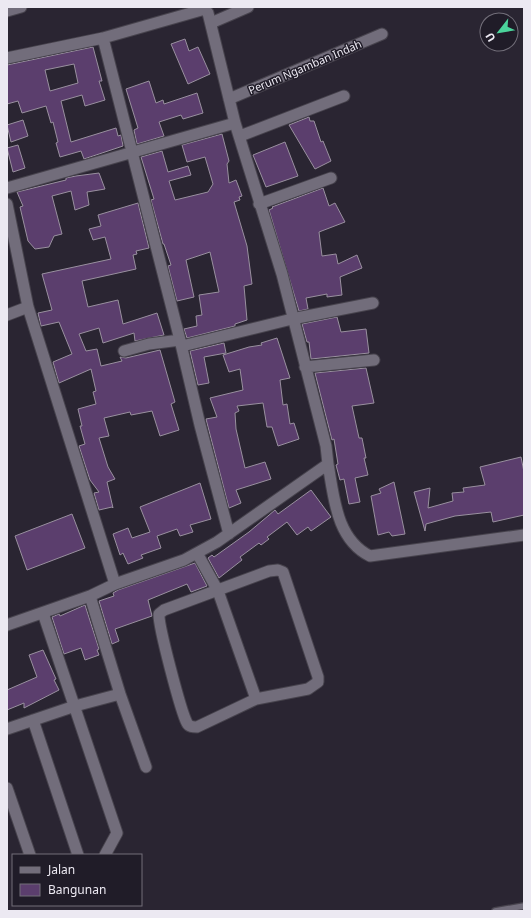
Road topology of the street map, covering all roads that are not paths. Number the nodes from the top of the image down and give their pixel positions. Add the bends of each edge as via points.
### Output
1 (21, 7) edge
2 (248, 7) edge
3 (7, 11) edge
4 (211, 22) junction
5 (382, 34) dead end
6 (103, 38) junction
7 (7, 58) edge
8 (344, 96) dead end
9 (229, 99) junction
10 (235, 123) junction
11 (240, 136) junction
12 (131, 152) junction
13 (331, 178) dead end
14 (7, 188) edge
15 (7, 204) edge
16 (259, 204) junction
17 (374, 303) dead end
18 (28, 308) junction
19 (7, 315) edge
20 (292, 319) junction
21 (181, 343) junction
22 (124, 351) dead end
23 (374, 360) dead end
24 (305, 367) junction
25 (328, 464) junction
26 (229, 534) junction
27 (524, 535) edge
28 (197, 553) junction
29 (115, 584) junction
30 (218, 591) junction
31 (90, 596) junction
32 (43, 613) junction
33 (7, 625) edge
34 (120, 694) junction
35 (256, 699) junction
36 (74, 706) junction
37 (33, 720) junction
38 (7, 729) edge
39 (146, 767) dead end
40 (7, 788) edge
41 (30, 854) edge
42 (78, 854) edge
43 (106, 854) edge
44 (524, 906) edge
45 (495, 911) edge

1 - 3 street
2 - 4 street
4 - 6 street via 204,9
4 - 9 street
5 - 9 street, Perum Ngamban Indah
6 - 7 street
6 - 12 street
8 - 11 street
9 - 10 street
10 - 11 street
10 - 12 street
11 - 16 street
12 - 14 street
12 - 21 street
13 - 16 street
15 - 18 street
16 - 20 street via 282,274
17 - 20 street
18 - 19 street
18 - 29 street
20 - 21 street
20 - 24 street
21 - 22 street via 149,344
21 - 26 street
23 - 24 street
24 - 25 street via 326,446
25 - 26 street
25 - 27 street via 339,519 350,540 364,553 375,556
26 - 28 street
28 - 29 street
28 - 30 street
29 - 31 street
30 - 35 street
30 - 35 street via 269,571 283,572 318,682 308,689
30 - 35 street via 159,614 187,725 197,727
31 - 32 street
31 - 34 street
32 - 33 street
32 - 36 street
34 - 36 street
34 - 39 street
36 - 37 street
36 - 43 street via 118,833
37 - 38 street
37 - 42 street
40 - 41 street
44 - 45 lane

